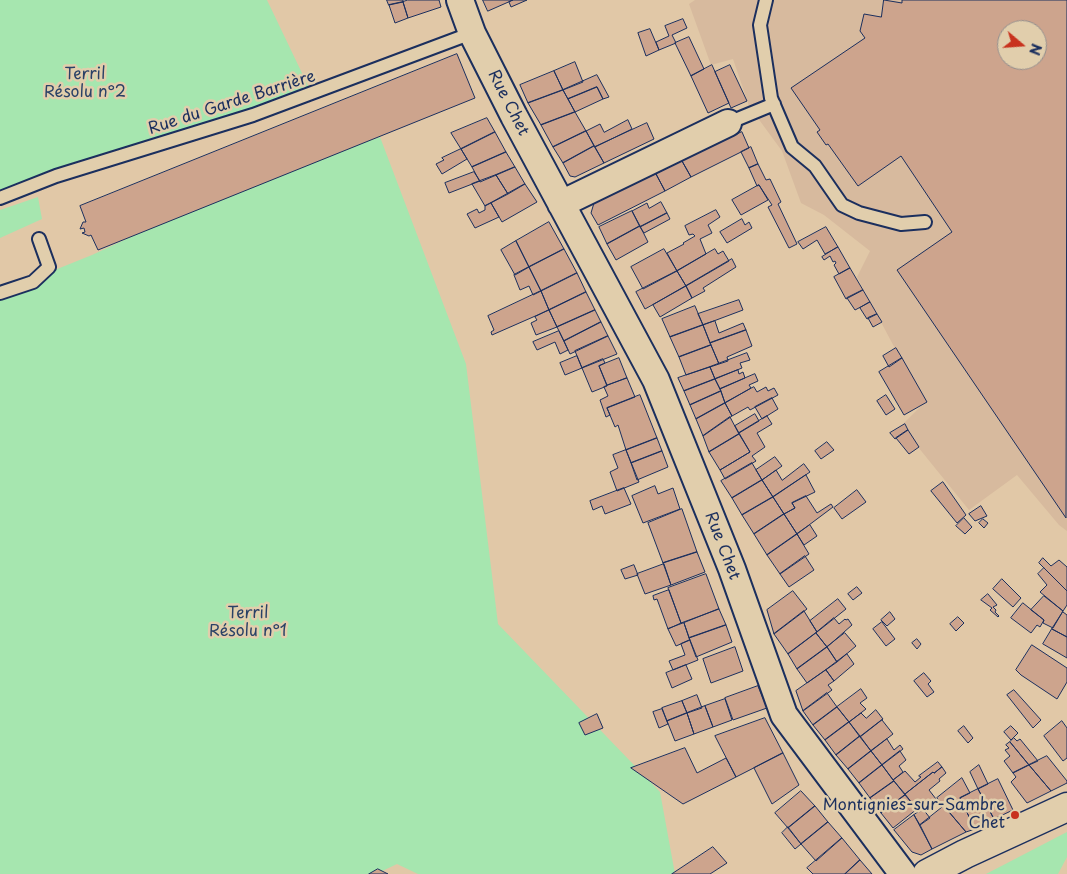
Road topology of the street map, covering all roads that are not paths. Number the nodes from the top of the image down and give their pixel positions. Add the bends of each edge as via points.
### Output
1 (460, 0) edge
2 (766, 0) edge
3 (472, 33) junction
4 (774, 104) junction
5 (728, 123) joint
6 (0, 198) edge
7 (561, 204) junction
8 (925, 222) dead end
9 (39, 239) dead end
10 (0, 293) edge
11 (1067, 807) edge
12 (903, 874) edge
13 (927, 874) edge

1 - 3 street, Rue Chet
2 - 4 lane via 760,25
3 - 6 lane, Rue du Garde Barrière via 253,115 56,176
3 - 7 street, Rue Chet
4 - 5 lane
4 - 8 lane via 792,147 815,166 842,204 858,213 901,224
5 - 7 street
7 - 12 street, Rue Chet via 656,380 732,569 784,715
9 - 10 lane via 49,267 33,282
11 - 13 street

